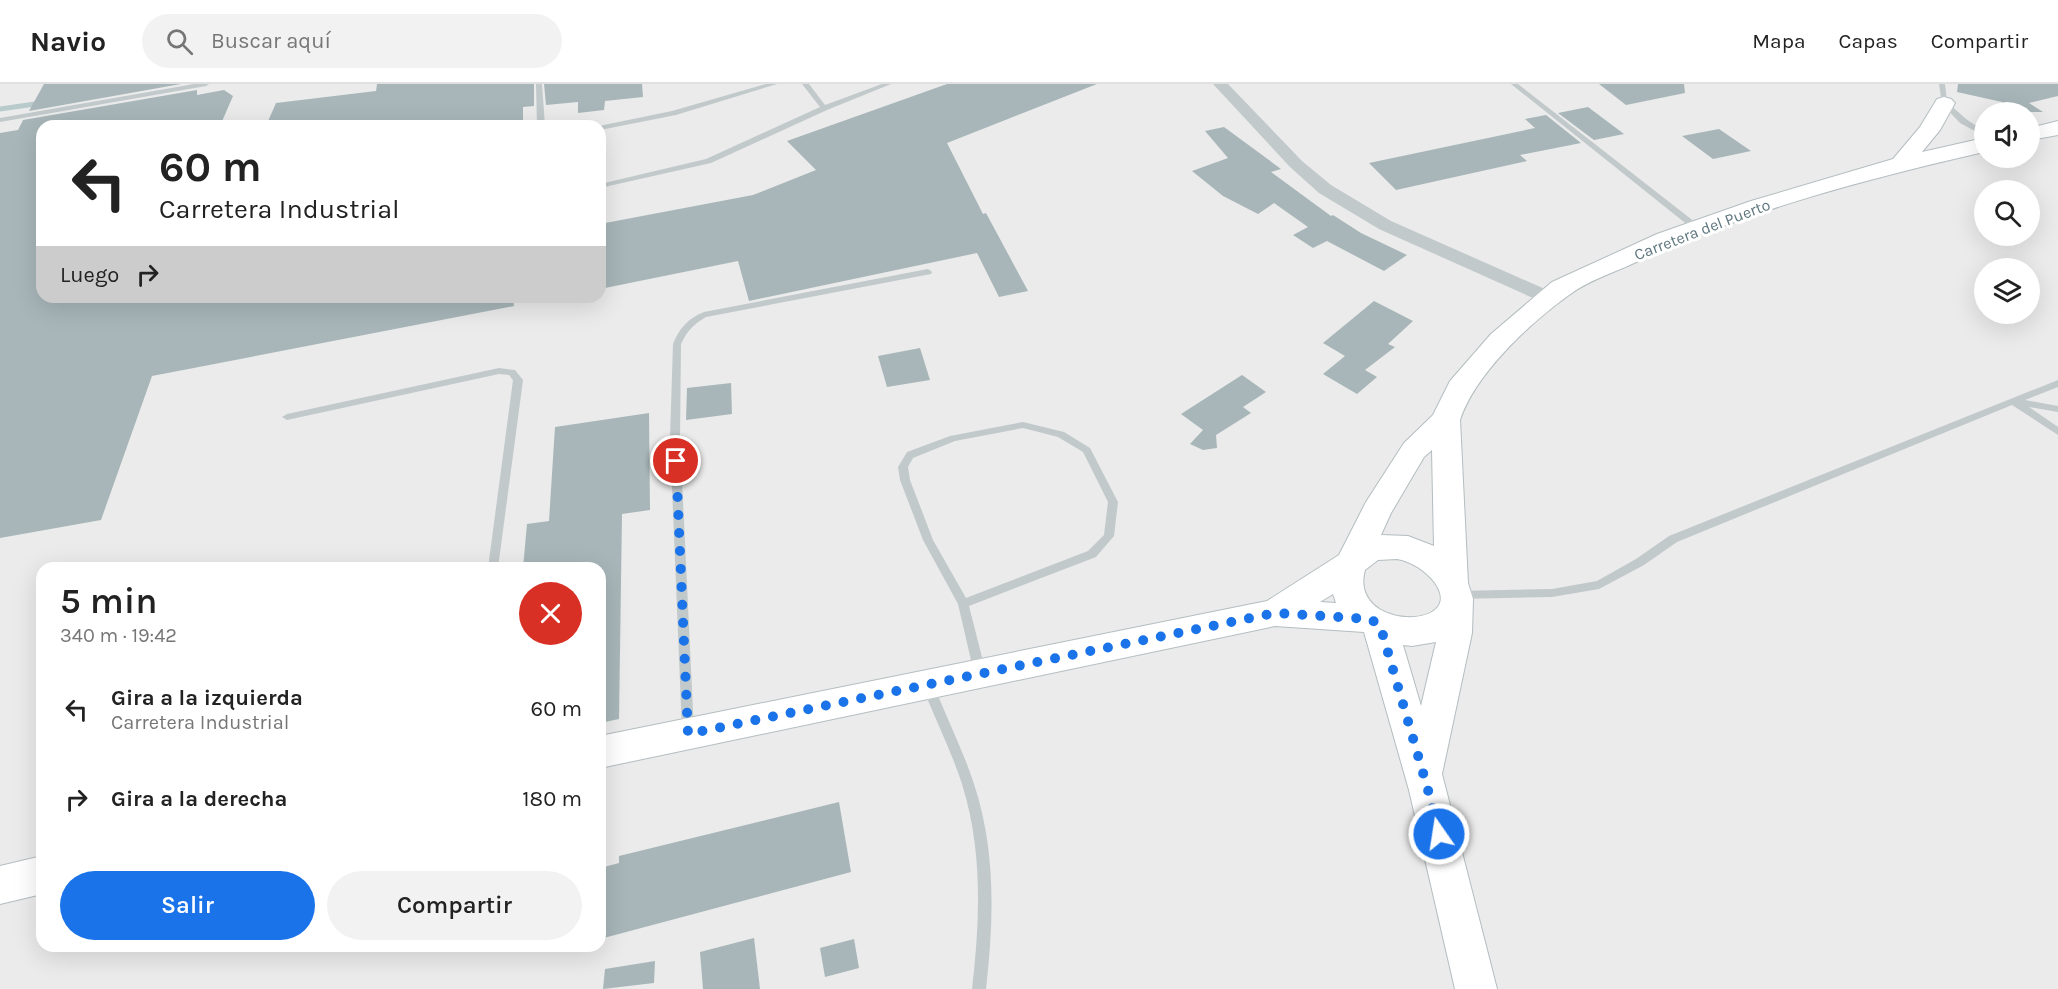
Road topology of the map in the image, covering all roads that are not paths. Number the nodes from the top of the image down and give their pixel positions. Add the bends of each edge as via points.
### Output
1 (206, 84) edge
2 (539, 84) edge
3 (774, 84) edge
4 (805, 84) edge
5 (888, 84) edge
6 (1220, 84) edge
7 (1514, 84) edge
8 (761, 85) edge
9 (1943, 93) edge
10 (824, 108) junction
11 (0, 120) edge
12 (540, 120) edge
13 (606, 127) edge
14 (1974, 128) edge
15 (2058, 128) edge
16 (2040, 132) edge
17 (1974, 147) edge
18 (1901, 164) junction
19 (606, 185) edge
20 (1697, 228) junction
21 (928, 272) dead end
22 (1549, 298) junction
23 (2058, 383) edge
24 (2013, 401) junction
25 (2058, 410) edge
26 (287, 417) dead end
27 (1446, 420) junction
28 (2058, 432) edge
29 (494, 562) edge
30 (1351, 564) junction
31 (1455, 595) junction
32 (963, 604) junction
33 (1275, 613) junction
34 (1375, 622) junction
35 (980, 673) junction
36 (928, 686) junction
37 (688, 734) junction
38 (606, 751) edge
39 (1424, 774) junction
40 (36, 876) edge
41 (0, 885) edge
42 (980, 989) edge
43 (1476, 989) edge

1 - 11 lane
2 - 12 lane
3 - 8 lane
4 - 10 lane
5 - 10 lane
6 - 22 street via 1325,189 1385,225
7 - 20 lane
8 - 13 lane via 674,113
9 - 14 lane via 1963,121
9 - 18 main road via 1929,130
10 - 19 lane via 708,161
15 - 16 main road
17 - 18 main road, Carretera del Puerto
18 - 20 main road, Carretera del Puerto
20 - 22 main road, Carretera del Puerto via 1666,238 1561,288
21 - 37 lane via 704,315 682,331 677,344 675,438
22 - 27 main road, Carretera del Puerto via 1486,356 1460,388
23 - 24 lane
24 - 25 lane
24 - 28 lane
24 - 31 lane via 1673,539 1599,585 1552,593
26 - 29 lane via 499,371 512,372 518,380
27 - 30 main road, Carretera del Puerto via 1414,450 1377,510
27 - 31 main road, Carretera del Puerto via 1448,519
30 - 31 main road via 1374,549 1404,548 1441,567
30 - 33 main road
30 - 34 main road via 1346,582 1353,602
31 - 34 main road via 1446,622 1428,631 1404,632
31 - 39 main road, Carretera del Puerto via 1455,633
32 - 32 lane via 928,540 905,480 903,467 910,455 953,438 1023,425 1061,434 1087,450 1113,502 1109,536 1092,554
32 - 35 lane
33 - 34 main road
33 - 35 main road
34 - 39 main road, Carretera del Puerto
35 - 36 main road
36 - 37 main road
36 - 42 lane via 968,786 985,865
37 - 38 main road
39 - 43 main road, Carretera del Puerto
40 - 41 main road

